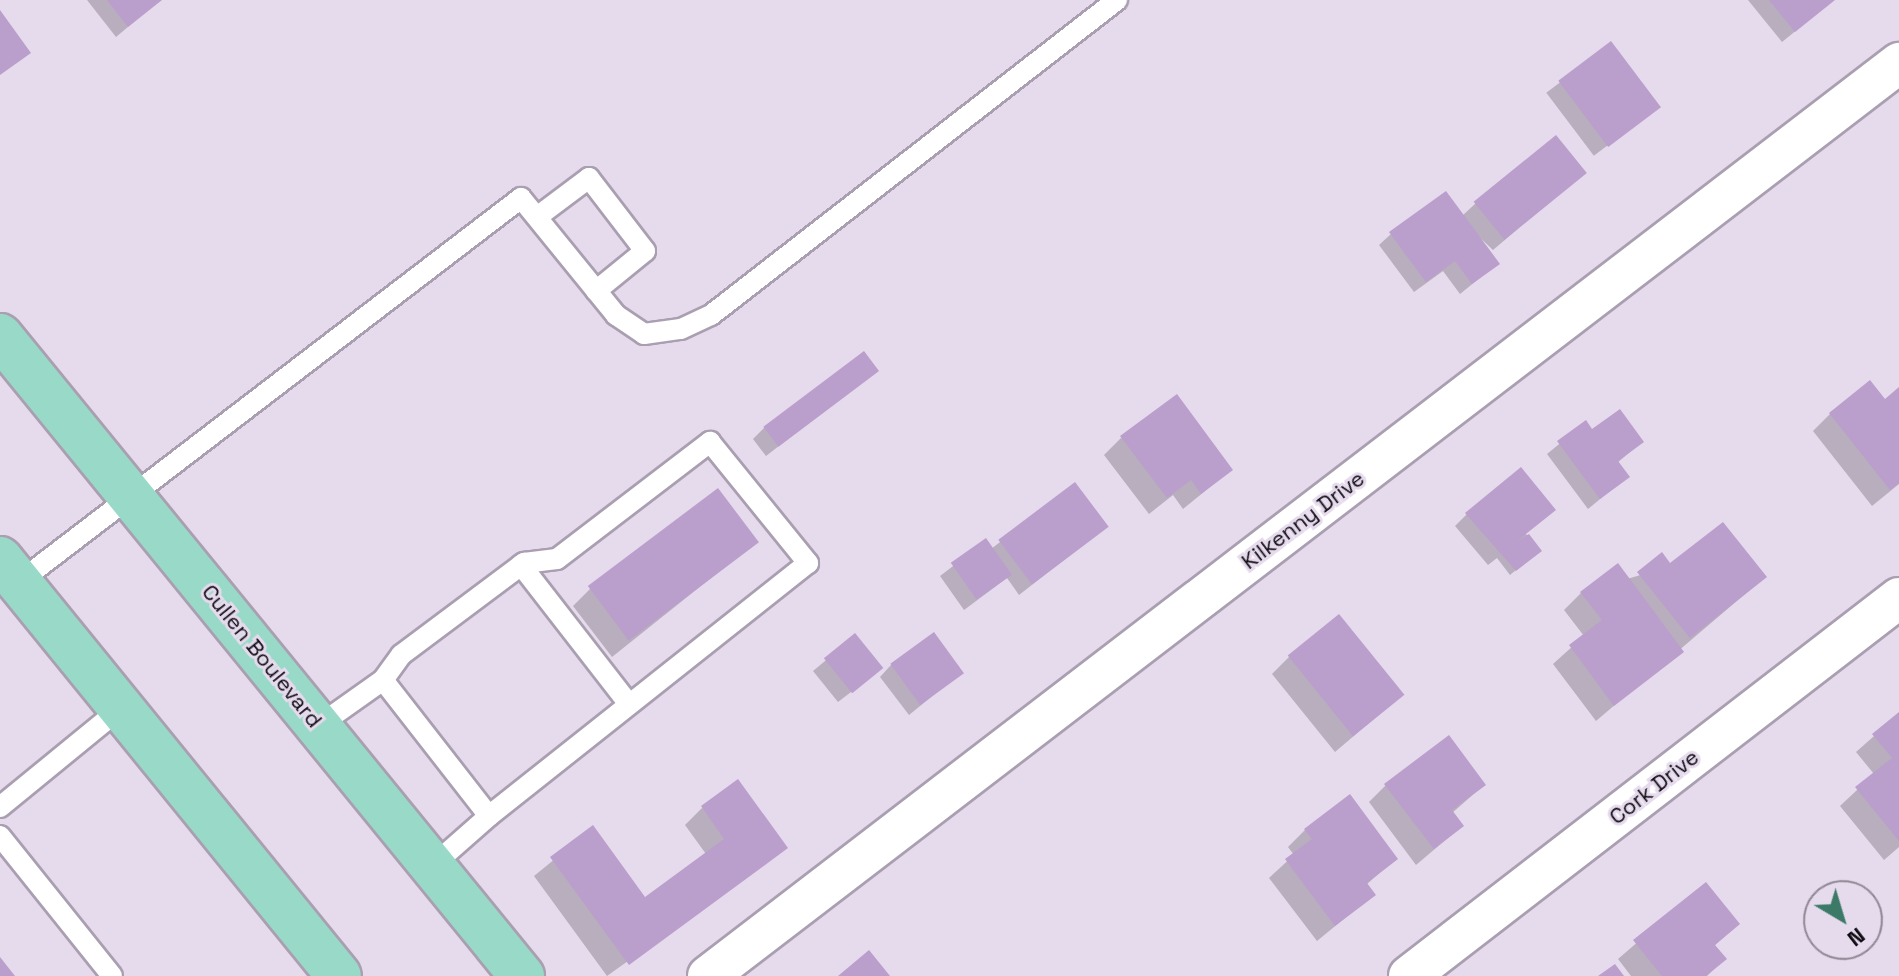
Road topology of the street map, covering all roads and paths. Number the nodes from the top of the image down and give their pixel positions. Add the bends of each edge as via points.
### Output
1 (1117, 0) edge
2 (1899, 63) edge
3 (537, 217) junction
4 (596, 291) junction
5 (0, 336) edge
6 (130, 494) junction
7 (521, 565) junction
8 (10, 571) edge
9 (1899, 598) edge
10 (383, 680) junction
11 (629, 704) junction
12 (121, 708) junction
13 (318, 726) junction
14 (0, 807) edge
15 (489, 816) junction
16 (0, 836) edge
17 (432, 866) junction
18 (112, 976) edge
19 (339, 976) edge
20 (522, 976) edge
21 (708, 976) edge
22 (1409, 976) edge

1 - 4 lane via 711,315 644,334
2 - 21 street, Kilkenny Drive
3 - 4 lane
3 - 4 lane via 589,178 645,251
3 - 6 lane via 521,198
5 - 6 main road, Cullen Boulevard
6 - 8 lane
6 - 13 main road, Cullen Boulevard
7 - 10 lane via 401,655
7 - 11 lane
7 - 11 lane via 557,559 710,442 808,563
8 - 12 main road
9 - 22 street, Cork Drive
10 - 13 lane
10 - 15 lane
11 - 15 lane
12 - 14 lane
12 - 19 main road
13 - 17 main road, Cullen Boulevard
15 - 17 lane
16 - 18 lane
17 - 20 main road, Cullen Boulevard

